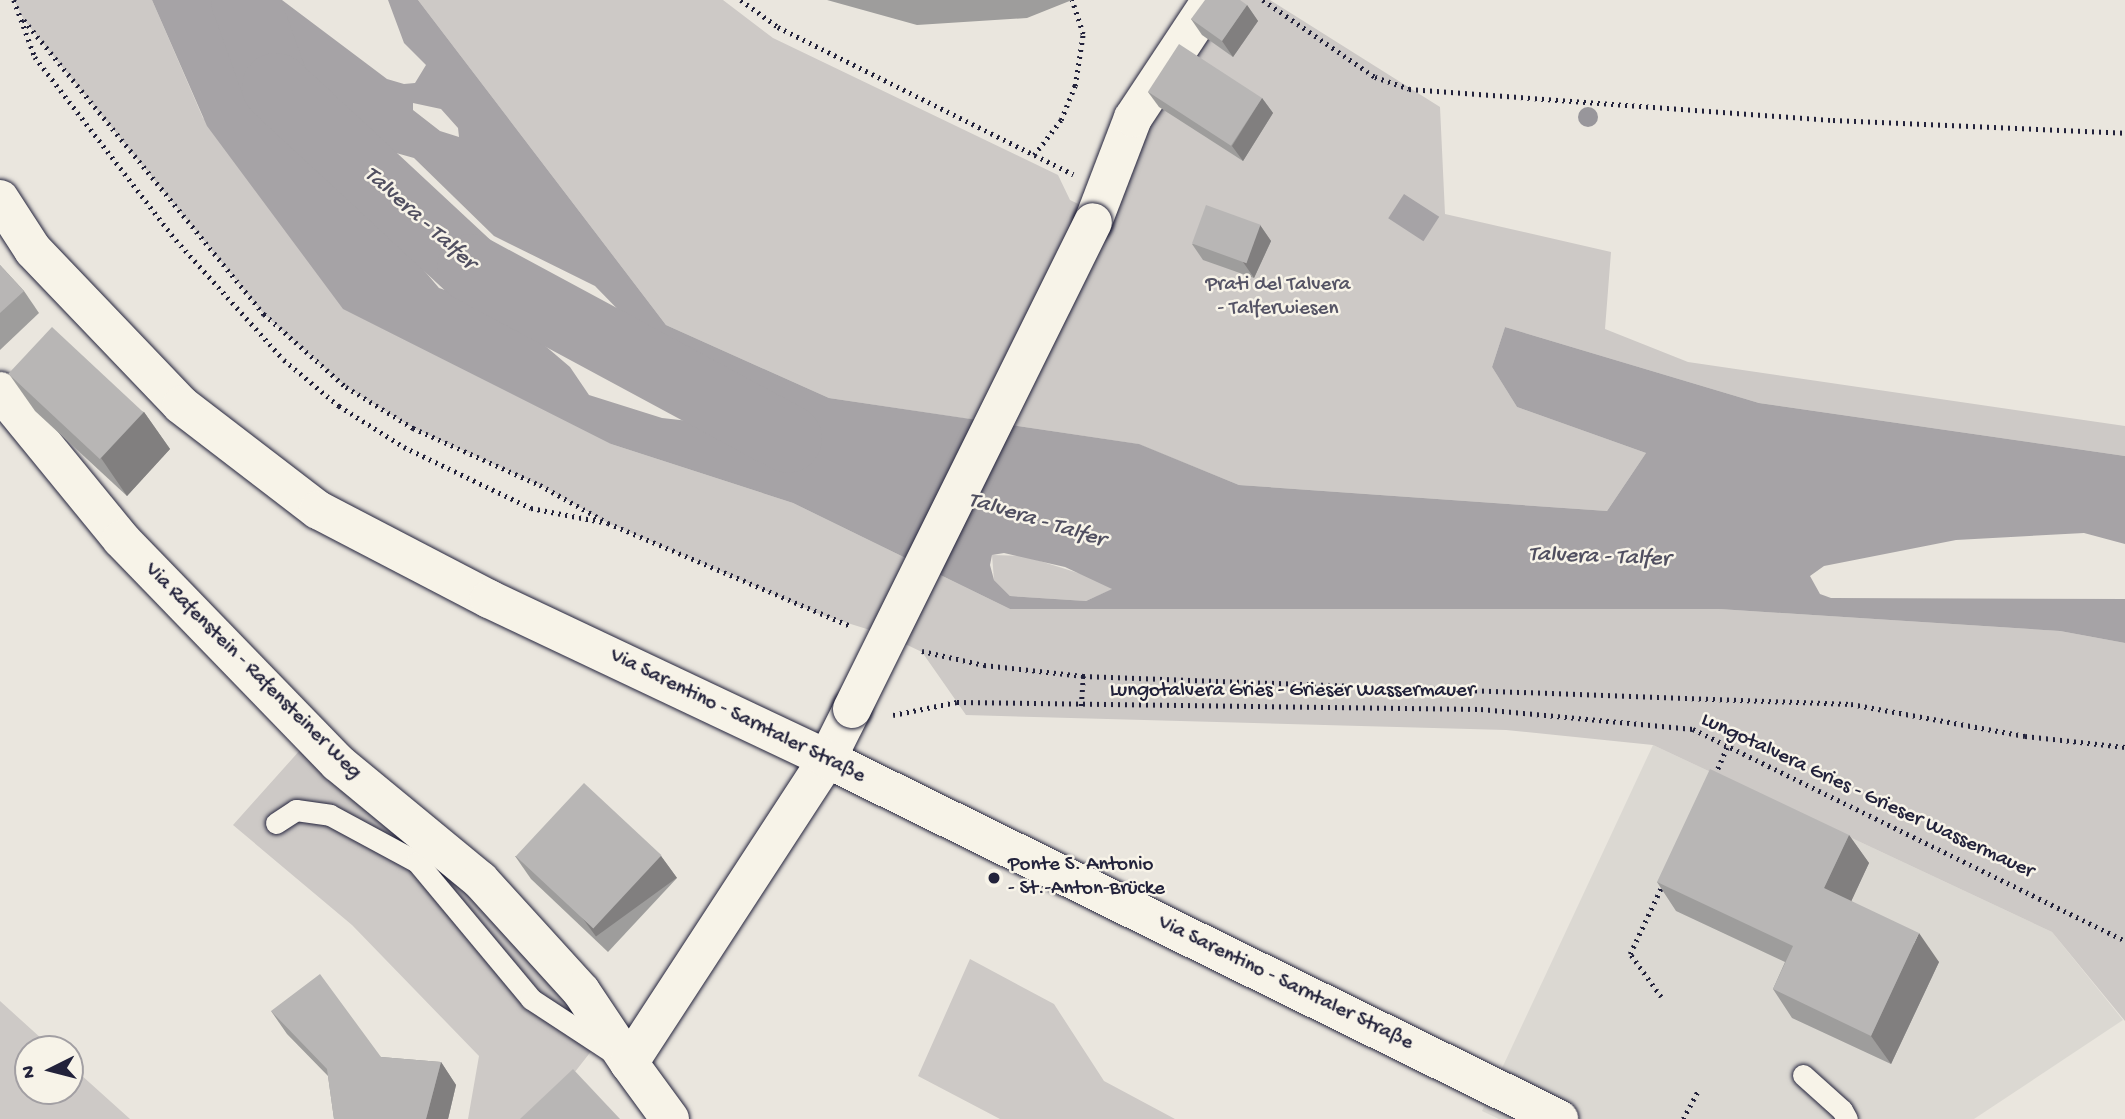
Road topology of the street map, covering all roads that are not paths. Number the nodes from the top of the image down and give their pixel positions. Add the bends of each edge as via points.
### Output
1 (1211, 0) edge
2 (0, 200) edge
3 (0, 391) edge
4 (827, 759) junction
5 (276, 823) dead end
6 (629, 1063) junction
7 (1803, 1075) dead end
8 (670, 1119) edge
9 (1559, 1119) edge
10 (1847, 1119) edge

1 - 4 street, bridge via 1133,118 1099,206
2 - 4 street, Via Sarentino - Sarntaler Straße via 33,250 181,405 318,510 489,599
3 - 6 street, Via Rafenstein - Rafensteiner Weg via 121,539 338,763 480,880 581,991
4 - 6 street
4 - 9 street, Via Sarentino - Sarntaler Straße
5 - 6 lane via 296,810 330,815 417,862 531,999
6 - 8 street, Via Rafenstein - Rafensteiner Weg
7 - 10 lane

